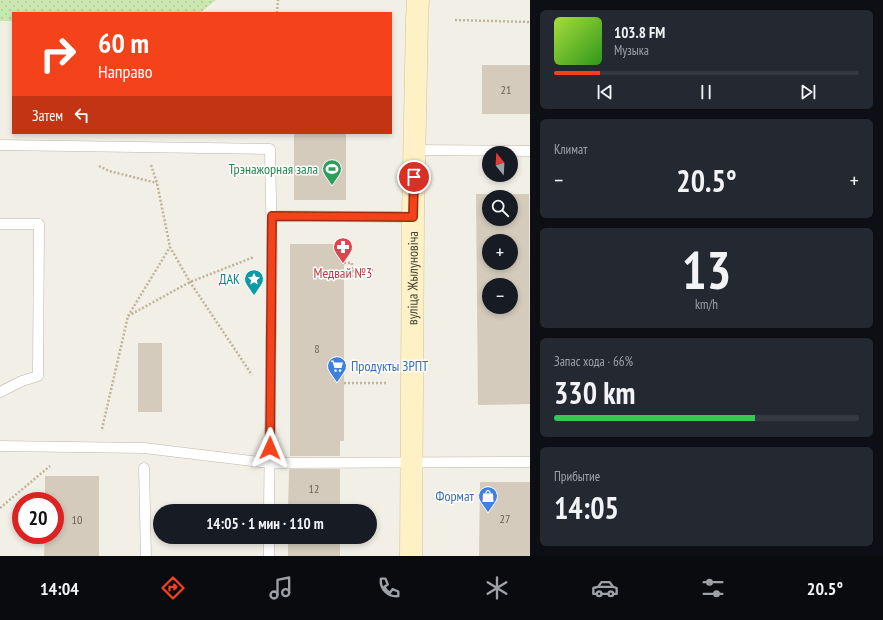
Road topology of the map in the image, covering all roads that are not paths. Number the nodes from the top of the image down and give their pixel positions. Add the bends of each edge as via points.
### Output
1 (418, 0) edge
2 (0, 145) edge
3 (415, 150) junction
4 (530, 151) edge
5 (272, 216) junction
6 (413, 217) junction
7 (0, 224) edge
8 (0, 392) edge
9 (0, 446) edge
10 (530, 462) edge
11 (270, 463) junction
12 (412, 464) junction
13 (144, 468) dead end
14 (269, 504) edge
15 (269, 544) edge
16 (146, 556) edge
17 (269, 556) edge
18 (411, 556) edge

1 - 3 main road, вуліца Жылуновіча
2 - 5 lane via 270,149
3 - 4 lane
3 - 6 main road, вуліца Жылуновіча
5 - 6 lane
5 - 11 lane
6 - 12 main road, вуліца Жылуновіча
7 - 8 lane via 39,224 38,376
9 - 11 lane via 144,448
10 - 12 lane
11 - 12 lane
11 - 14 lane
12 - 18 main road, вуліца Жылуновіча
13 - 16 lane
15 - 17 lane

